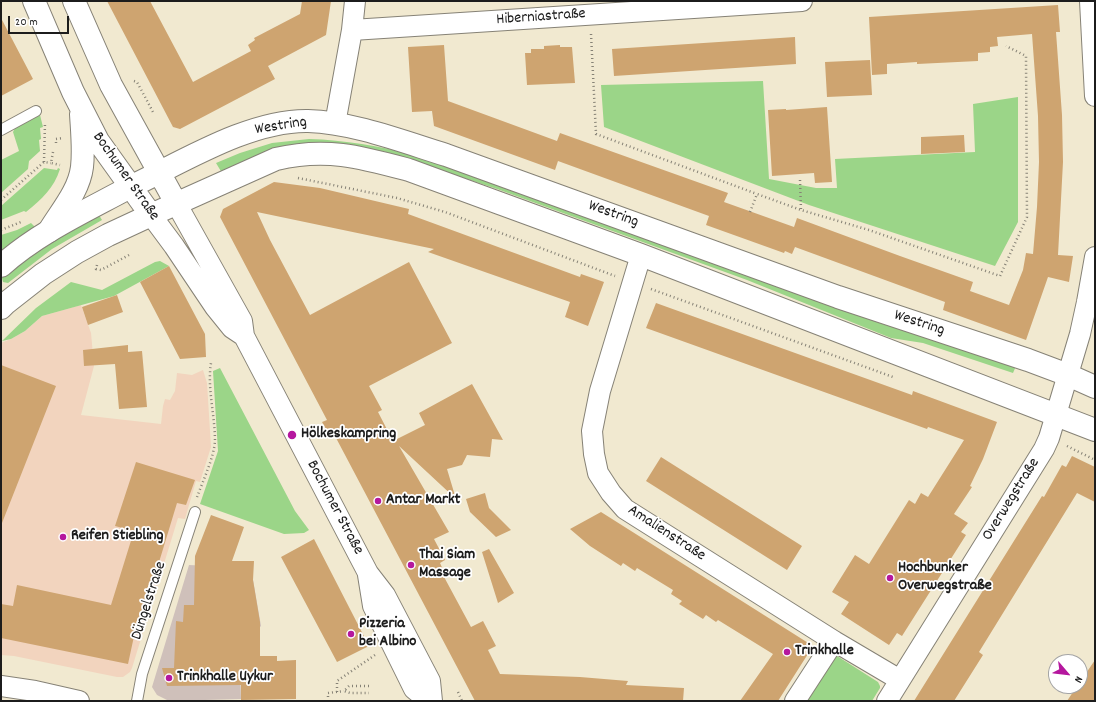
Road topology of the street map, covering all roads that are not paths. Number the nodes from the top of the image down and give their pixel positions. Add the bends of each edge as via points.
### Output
1 (34, 1) edge
2 (74, 1) edge
3 (355, 1) edge
4 (802, 1) edge
5 (1090, 1) edge
6 (352, 30) junction
7 (1095, 96) edge
8 (81, 108) junction
9 (36, 111) dead end
10 (335, 124) junction
11 (1, 130) edge
12 (159, 173) junction
13 (130, 187) junction
14 (176, 203) junction
15 (151, 215) junction
16 (49, 231) junction
17 (641, 255) junction
18 (1095, 257) edge
19 (1, 266) edge
20 (3, 303) edge
21 (1091, 303) edge
22 (244, 336) junction
23 (1068, 375) junction
24 (1095, 387) edge
25 (1056, 415) junction
26 (1095, 430) edge
27 (195, 512) road end
28 (368, 573) junction
29 (834, 641) junction
30 (900, 680) junction
31 (1, 686) edge
32 (78, 701) edge
33 (137, 701) edge
34 (428, 701) edge
35 (432, 701) edge
36 (795, 701) edge
37 (887, 701) edge

1 - 8 main road, Bochumer Straße
2 - 12 main road, Bochumer Straße via 111,85
3 - 6 street
4 - 6 street, Hiberniastraße
5 - 7 street
6 - 10 street
8 - 13 main road, Bochumer Straße via 98,141
8 - 16 main road via 81,174 68,203
9 - 11 lane
10 - 12 main road, Westring via 308,121 260,129 214,146
10 - 23 main road, Westring via 393,138 446,155 838,297
12 - 13 main road, Westring
12 - 14 main road, Bochumer Straße
13 - 15 main road, Bochumer Straße
13 - 16 main road
14 - 15 main road, Westring
14 - 17 main road, Westring via 276,159 292,155 332,153 409,170
14 - 22 street, Bochumer Straße via 242,321
15 - 20 main road via 77,252
15 - 22 street, Bochumer Straße via 215,307 232,328
16 - 19 main road
17 - 25 main road, Westring
17 - 29 street, Amalienstraße via 599,398 592,431 598,473 625,509
18 - 21 street, Overwegstraße
21 - 23 street, Overwegstraße
22 - 28 street, Bochumer Straße
23 - 24 main road, Westring
23 - 25 street, Overwegstraße
25 - 26 main road, Westring
25 - 30 street, Overwegstraße via 1044,449
27 - 33 lane, Düngelstraße via 142,674
28 - 34 street, Bochumer Straße via 373,606 414,689
28 - 35 street, Bochumer Straße via 385,595 430,681
29 - 30 street, Amalienstraße
29 - 36 street
30 - 37 street, Overwegstraße
31 - 32 street

